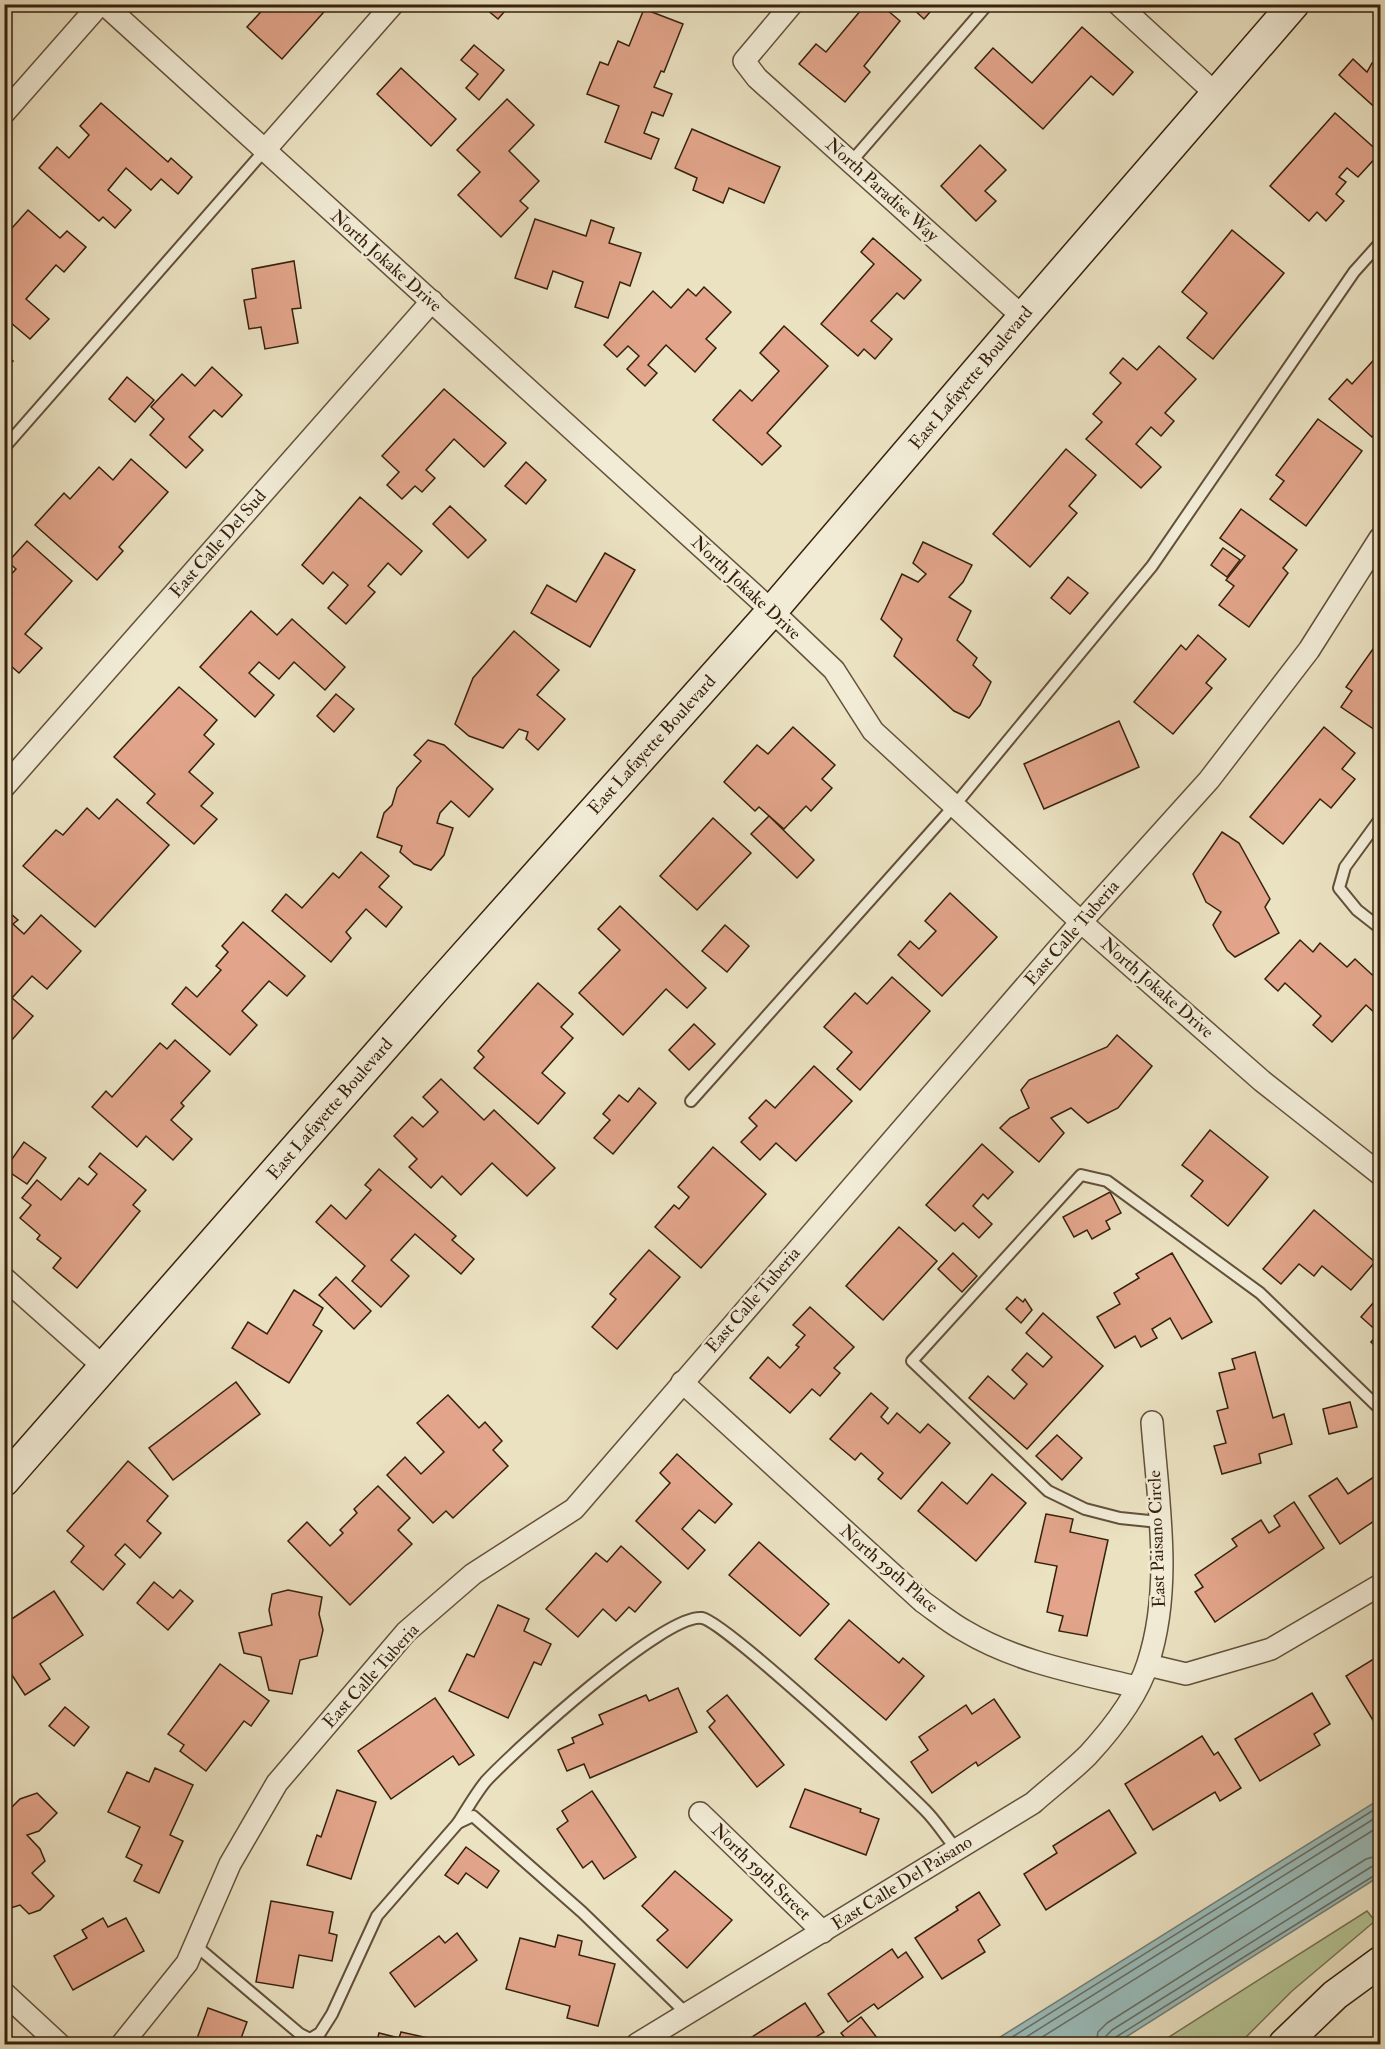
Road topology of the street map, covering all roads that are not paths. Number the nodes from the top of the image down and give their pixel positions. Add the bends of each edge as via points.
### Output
1 (100, 4) edge
2 (104, 4) edge
3 (393, 4) edge
4 (792, 4) edge
5 (988, 4) edge
6 (1119, 4) edge
7 (1294, 4) edge
8 (1216, 94) junction
9 (4, 113) edge
10 (264, 151) junction
11 (851, 162) junction
12 (1380, 243) edge
13 (432, 302) junction
14 (1023, 317) junction
15 (4, 448) edge
16 (1380, 538) edge
17 (772, 611) junction
18 (4, 786) edge
19 (954, 806) junction
20 (1380, 819) edge
21 (1081, 922) junction
22 (1380, 928) edge
23 (691, 1101) dead end
24 (1380, 1174) edge
25 (4, 1278) edge
26 (105, 1368) junction
27 (682, 1382) junction
28 (1380, 1409) edge
29 (1152, 1422) dead end
30 (4, 1481) edge
31 (1159, 1522) junction
32 (1380, 1585) edge
33 (1148, 1665) junction
34 (1136, 1687) junction
35 (700, 1813) dead end
36 (458, 1823) junction
37 (957, 1850) junction
38 (823, 1932) junction
39 (195, 1945) junction
40 (1380, 1962) edge
41 (4, 1994) edge
42 (687, 2014) junction
43 (1290, 2042) edge
44 (59, 2044) edge
45 (122, 2044) edge
46 (637, 2044) edge

1 - 9 street
2 - 10 street, North Jokake Drive
3 - 10 street
4 - 11 street, North Paradise Way via 744,62
5 - 11 lane
6 - 8 street
7 - 8 street, East Lafayette Boulevard
8 - 14 street, East Lafayette Boulevard
10 - 13 street, North Jokake Drive
10 - 15 lane
11 - 14 street, North Paradise Way
12 - 19 lane via 1354,272 1152,566
13 - 17 street, North Jokake Drive
13 - 18 street, East Calle Del Sud
14 - 17 street, East Lafayette Boulevard
16 - 21 street, East Calle Tuberia via 1309,650 1209,780
17 - 19 street, North Jokake Drive via 834,670 873,731
17 - 26 street, East Lafayette Boulevard via 434,990
19 - 21 street, North Jokake Drive
19 - 23 lane
20 - 22 lane via 1345,867 1339,888 1357,910
21 - 24 street, North Jokake Drive via 1262,1081
21 - 27 street, East Calle Tuberia
25 - 26 street
26 - 30 street, East Lafayette Boulevard
27 - 34 street, North 59th Place via 923,1602 965,1631 1055,1668
27 - 39 street, East Calle Tuberia via 574,1509 473,1574 398,1641 277,1783 230,1864
28 - 31 lane via 1260,1293 1107,1181 1081,1175 912,1361 1048,1491 1085,1509
29 - 31 street, East Paisano Circle
31 - 33 street, East Paisano Circle via 1159,1620
32 - 33 street via 1271,1649 1186,1674
33 - 34 street, East Paisano Circle
34 - 37 street, East Calle Del Paisano via 1088,1755 1033,1803
35 - 38 street, North 59th Street
36 - 37 lane via 485,1782 566,1706 621,1661 684,1622 699,1618 709,1620 741,1645 889,1774
36 - 39 lane via 377,1916 332,2014 320,2033 310,2039
36 - 42 lane via 473,1816 481,1821
37 - 38 street, East Calle Del Paisano
38 - 42 street, East Calle Del Paisano
39 - 45 street, East Calle Tuberia via 187,1963
40 - 43 street via 1335,1995
41 - 44 street
42 - 46 street, East Calle Del Paisano

